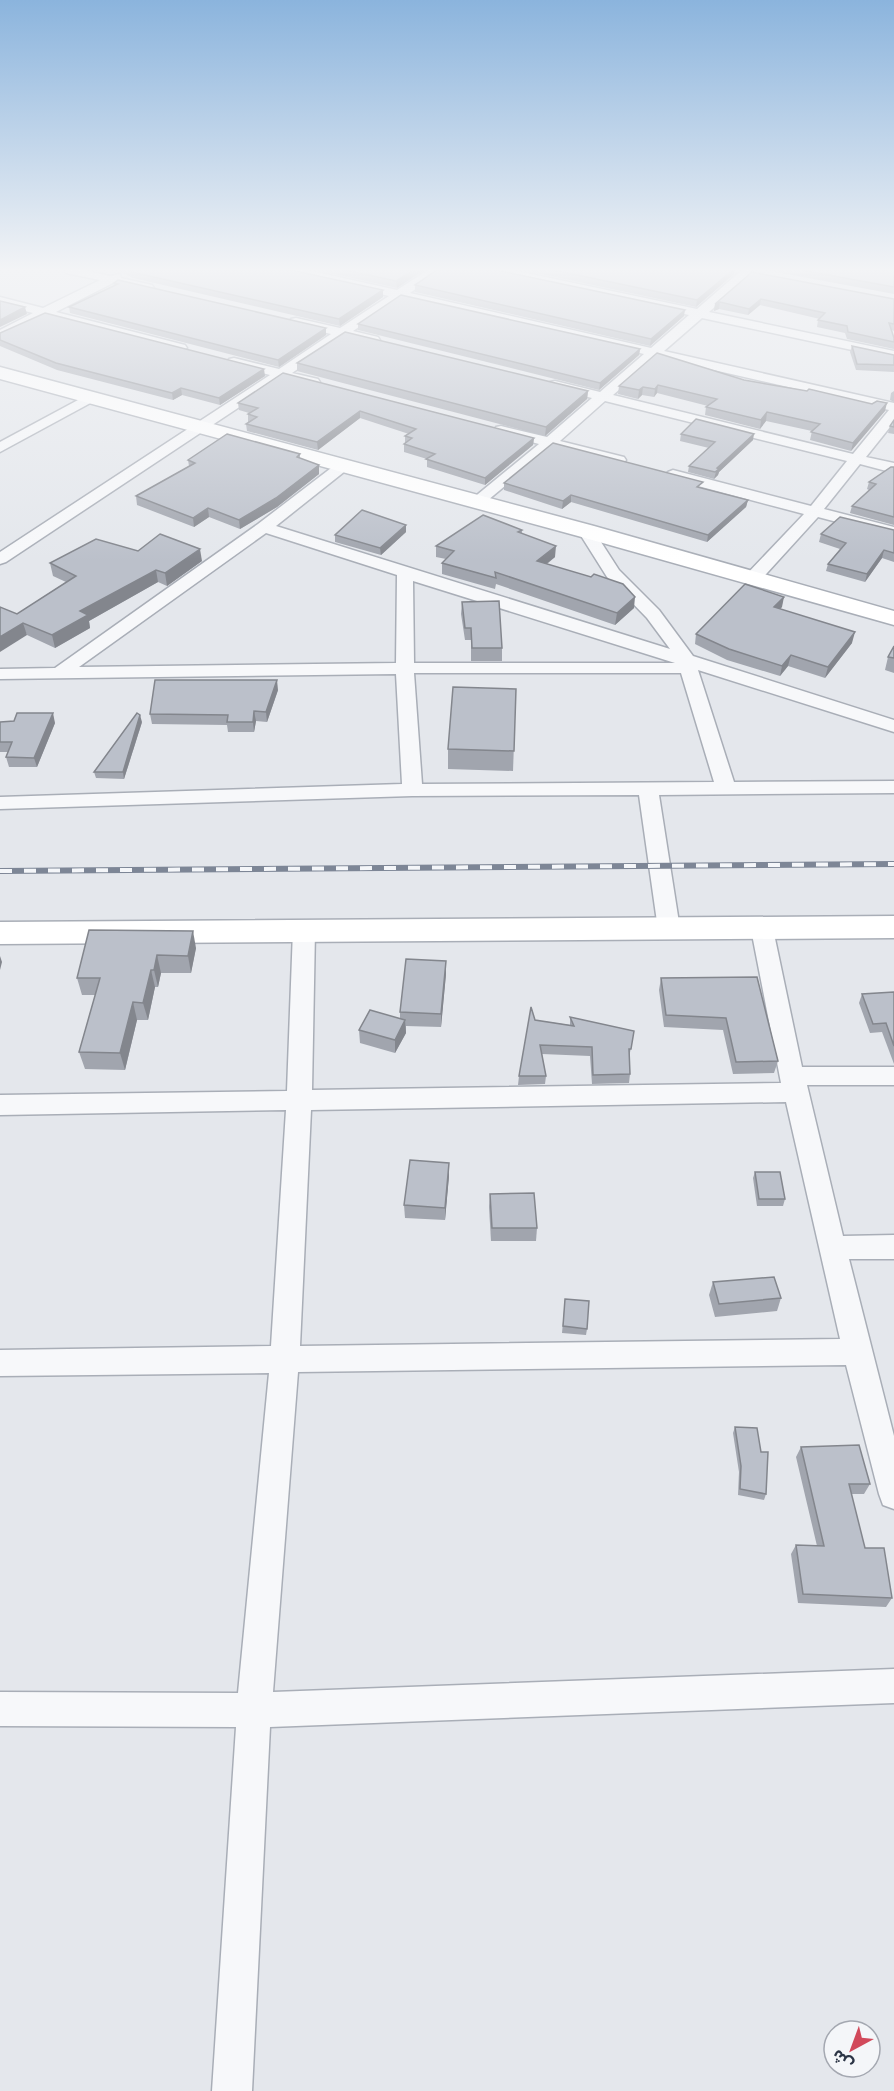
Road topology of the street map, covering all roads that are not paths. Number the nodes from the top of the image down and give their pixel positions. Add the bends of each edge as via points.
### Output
1 (255, 368) edge
2 (289, 368) edge
3 (635, 368) edge
4 (723, 368) edge
5 (0, 372) edge
6 (279, 374) junction
7 (545, 382) edge
8 (324, 385) edge
9 (602, 396) junction
10 (92, 397) junction
11 (894, 406) edge
12 (894, 413) edge
13 (482, 425) edge
14 (202, 426) junction
15 (549, 442) junction
16 (0, 448) edge
17 (858, 459) junction
18 (630, 463) edge
19 (344, 465) junction
20 (894, 468) edge
21 (664, 472) edge
22 (477, 502) junction
23 (814, 512) junction
24 (264, 527) junction
25 (586, 531) junction
26 (894, 531) edge
27 (0, 559) edge
28 (405, 574) junction
29 (752, 579) junction
30 (894, 618) edge
31 (687, 663) junction
32 (405, 668) junction
33 (0, 674) edge
34 (59, 674) junction
35 (894, 726) edge
36 (726, 787) junction
37 (894, 787) edge
38 (412, 790) junction
39 (648, 790) junction
40 (0, 803) edge
41 (894, 927) edge
42 (762, 928) junction
43 (669, 929) junction
44 (304, 930) junction
45 (0, 933) edge
46 (894, 1076) edge
47 (795, 1084) junction
48 (300, 1100) junction
49 (0, 1105) edge
50 (894, 1247) edge
51 (832, 1248) junction
52 (857, 1352) junction
53 (285, 1360) junction
54 (0, 1363) edge
55 (892, 1475) edge
56 (894, 1686) edge
57 (0, 1709) edge
58 (254, 1710) junction
59 (232, 2091) edge

1 - 6 street
2 - 6 street
3 - 9 street
4 - 11 street
5 - 10 street
6 - 8 street
6 - 14 street
7 - 9 street
9 - 15 street
9 - 17 street
10 - 14 street
10 - 16 street
12 - 17 street
13 - 15 street
14 - 19 street
14 - 27 street
15 - 18 street
15 - 22 street
17 - 20 street
17 - 23 street
19 - 22 street
19 - 24 street
21 - 23 street
22 - 25 street
23 - 26 street
23 - 29 street
24 - 28 street
24 - 34 street
25 - 29 street
25 - 31 street via 613,573 653,614
28 - 31 street
28 - 32 street
29 - 30 street
31 - 32 street
31 - 35 street
31 - 36 street
32 - 34 street
32 - 38 street
33 - 34 street
36 - 37 street
36 - 39 street
38 - 39 street
38 - 40 street
39 - 43 street
41 - 42 street
42 - 43 street
42 - 47 street
43 - 44 street
44 - 45 street
44 - 48 street
46 - 47 street
47 - 48 street
47 - 51 street
48 - 49 street
48 - 53 street
50 - 51 street
51 - 52 street
52 - 53 street
52 - 55 street
53 - 54 street
53 - 58 street
56 - 58 street
57 - 58 street
58 - 59 street

